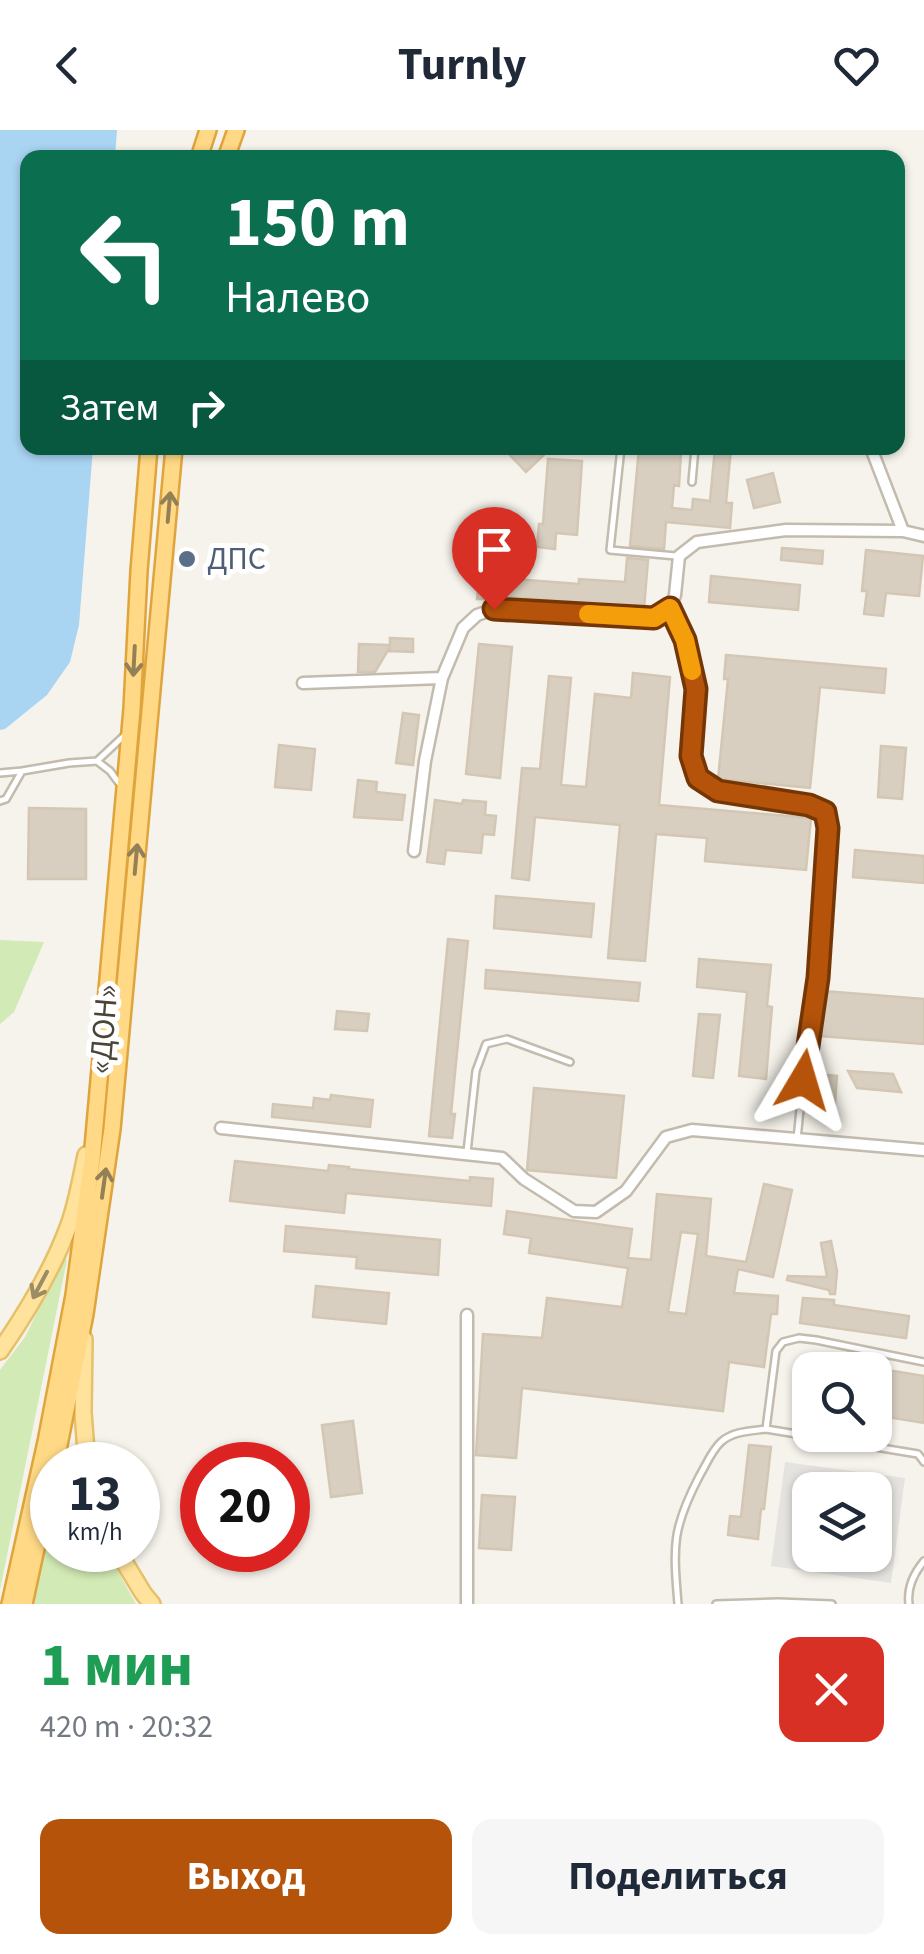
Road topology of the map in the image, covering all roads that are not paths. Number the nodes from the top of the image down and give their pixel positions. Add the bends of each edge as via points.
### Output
1 (149, 455) edge
2 (173, 455) edge
3 (620, 455) edge
4 (694, 455) edge
5 (874, 455) edge
6 (692, 482) dead end
7 (903, 531) junction
8 (924, 536) edge
9 (679, 556) junction
10 (670, 608) junction
11 (442, 678) junction
12 (302, 683) dead end
13 (129, 731) junction
14 (97, 761) junction
15 (22, 772) junction
16 (0, 773) edge
17 (124, 790) junction
18 (0, 801) edge
19 (414, 851) dead end
20 (570, 1062) dead end
21 (99, 1093) junction
22 (222, 1128) dead end
23 (796, 1139) junction
24 (924, 1150) edge
25 (467, 1155) junction
26 (85, 1314) junction
27 (468, 1315) dead end
28 (0, 1351) edge
29 (924, 1362) edge
30 (766, 1429) junction
31 (60, 1442) edge
32 (85, 1442) edge
33 (924, 1462) edge
34 (924, 1560) edge
35 (31, 1572) edge
36 (130, 1572) edge
37 (10, 1604) edge
38 (24, 1604) edge
39 (152, 1604) edge
40 (467, 1604) edge
41 (678, 1604) edge
42 (716, 1604) edge
43 (832, 1604) edge
44 (910, 1604) edge

1 -> 13 highway, «ДОН»
26 -> 2 highway, «ДОН» via 112,1129
3 - 9 lane via 610,550
4 - 6 lane
5 - 7 street
7 - 8 street
7 - 9 street via 786,530 697,542
9 - 10 street
10 - 11 street via 654,618 494,609 463,628
10 - 23 lane via 696,689 691,756 698,778 718,791 825,812 818,978
11 - 12 street
11 - 19 street
13 - 14 lane
13 - 17 highway, «ДОН»
14 - 15 lane
14 - 17 lane
15 - 16 lane
15 - 18 lane
17 - 21 highway, «ДОН»
20 - 25 lane via 508,1039 486,1044 476,1071
21 -> 28 main road via 70,1224
21 - 37 highway, «ДОН» via 74,1294
22 - 25 street
23 - 24 street
23 - 25 street via 692,1130 666,1138 626,1191 596,1212 574,1211 502,1158
26 - 31 highway, «ДОН»
26 - 32 main road
27 - 40 street
29 - 30 lane via 816,1340 782,1342
30 - 33 lane via 918,1454
30 - 41 lane via 722,1441 686,1502 674,1552
34 - 44 lane
35 - 38 highway
36 - 39 main road
42 - 43 lane

